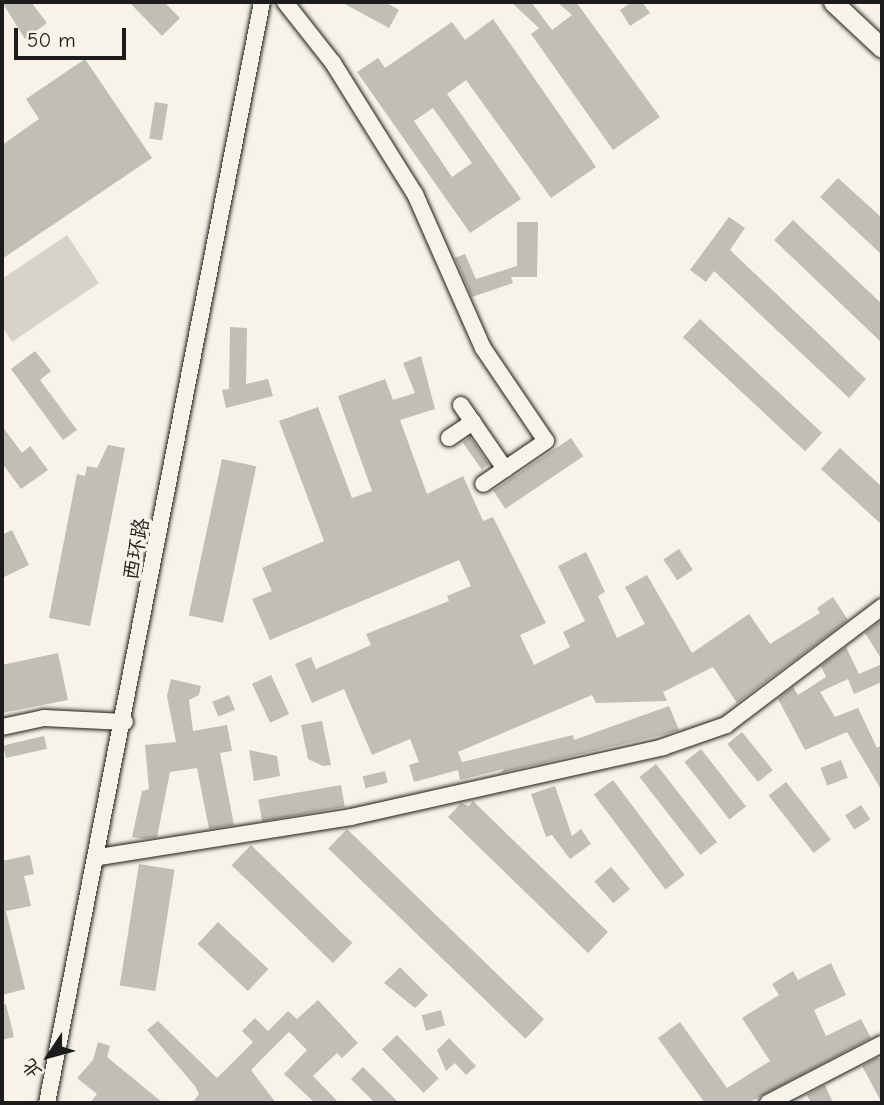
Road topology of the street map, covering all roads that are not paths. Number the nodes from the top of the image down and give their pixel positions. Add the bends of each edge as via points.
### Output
1 (262, 2) edge
2 (285, 2) edge
3 (833, 2) edge
4 (882, 48) edge
5 (461, 405) dead end
6 (473, 422) junction
7 (449, 439) dead end
8 (505, 469) junction
9 (482, 484) dead end
10 (882, 607) edge
11 (125, 722) junction
12 (2, 727) edge
13 (99, 857) junction
14 (882, 1044) edge
15 (47, 1103) edge
16 (768, 1103) edge

1 - 11 street, 西环路
2 - 8 street via 333,63 415,194 496,366 546,441
3 - 4 main road
5 - 6 street
6 - 7 street
6 - 8 street
8 - 9 street
10 - 13 street via 726,725 663,747 351,817
11 - 12 street via 44,718
11 - 13 street, 西环路
13 - 15 street, 西环路
14 - 16 street

